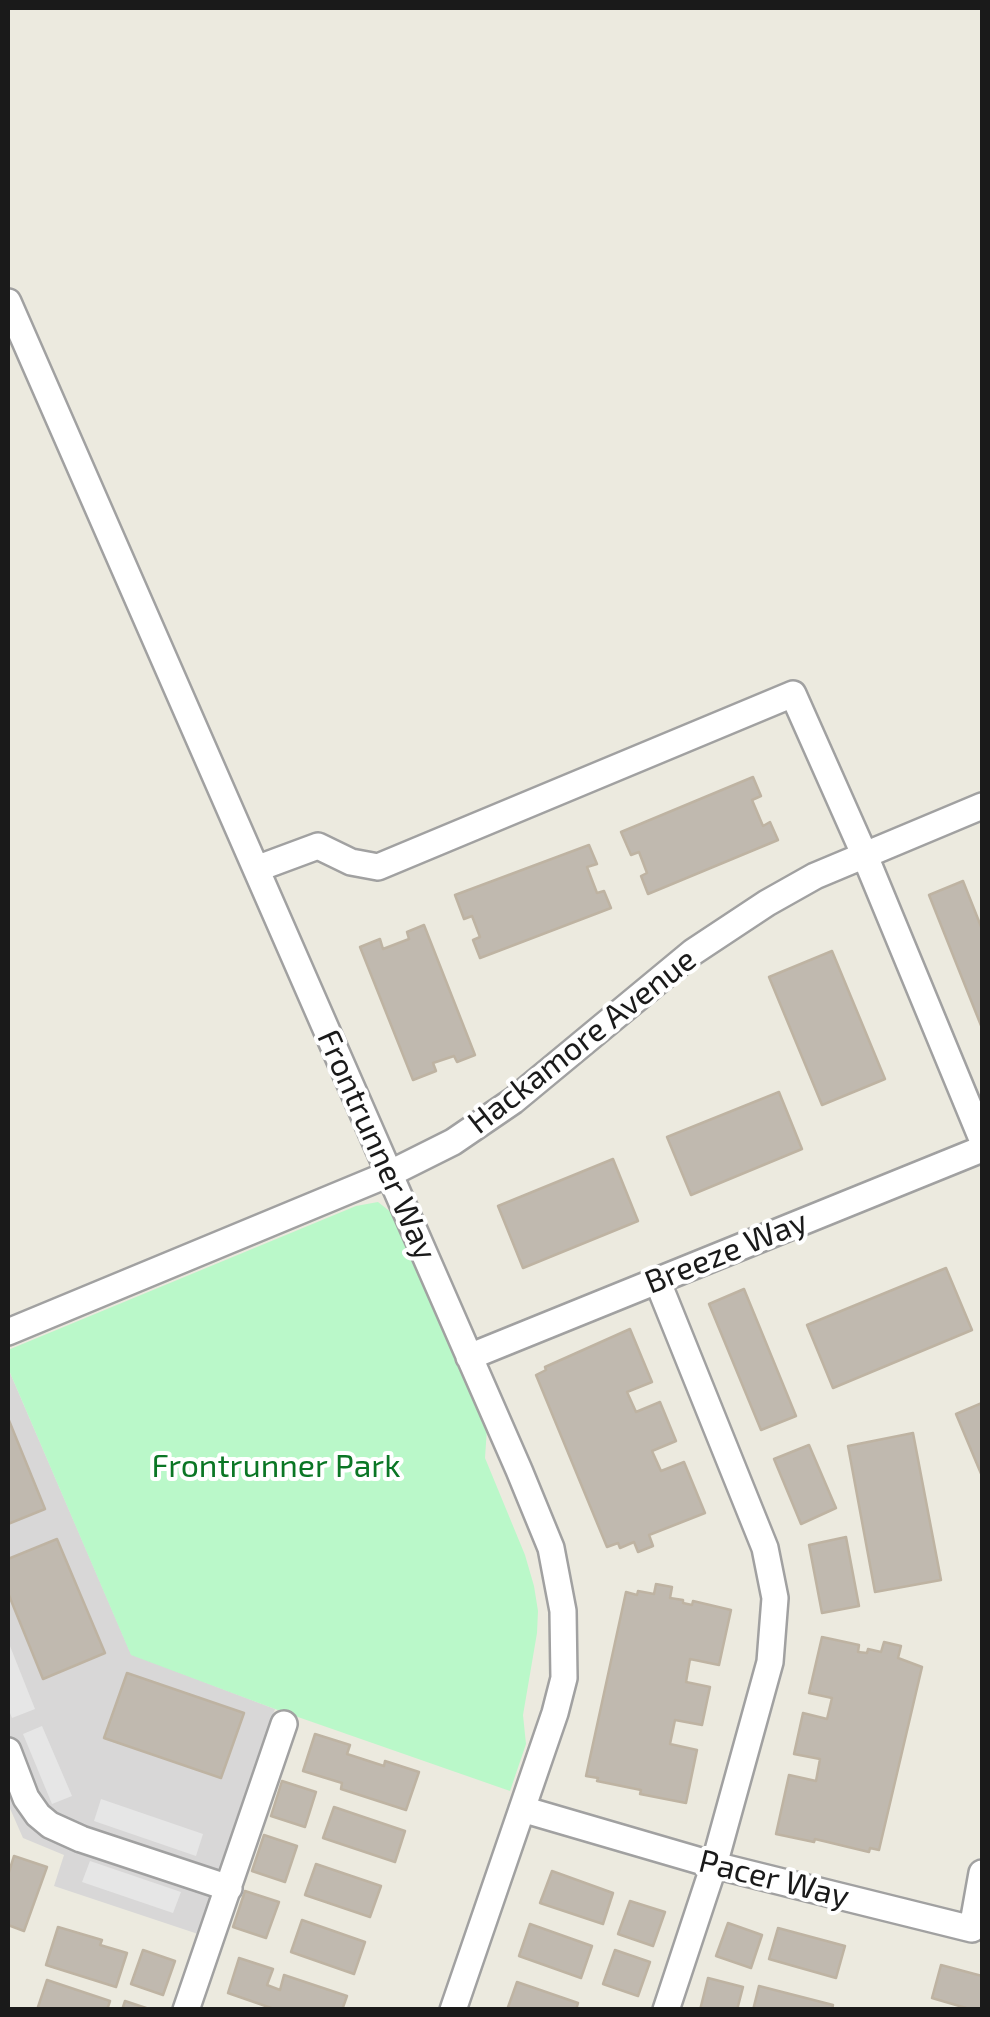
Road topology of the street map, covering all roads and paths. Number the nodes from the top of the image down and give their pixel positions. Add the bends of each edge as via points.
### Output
1 (8, 302) edge
2 (982, 806) edge
3 (865, 856) junction
4 (256, 869) junction
5 (982, 1139) edge
6 (982, 1149) edge
7 (389, 1174) junction
8 (656, 1280) junction
9 (8, 1332) edge
10 (469, 1356) junction
11 (284, 1724) dead end
12 (8, 1751) edge
13 (522, 1809) junction
14 (714, 1865) junction
15 (982, 1873) edge
16 (228, 1888) junction
17 (977, 1930) edge
18 (186, 2010) edge
19 (453, 2010) edge
20 (666, 2010) edge

1 - 4 street, Frontrunner Way
2 - 3 street, Hackamore Avenue
3 - 4 street via 793,694 378,866 350,862 318,846
3 - 5 street
3 - 7 street, Hackamore Avenue via 815,876 722,932 513,1101
4 - 7 street, Frontrunner Way
6 - 8 street, Breeze Way
7 - 9 street, Hackamore Avenue
7 - 10 street, Frontrunner Way
8 - 10 street, Breeze Way
8 - 14 street via 765,1548 775,1598 770,1662
10 - 13 street, Frontrunner Way via 551,1548 563,1611 564,1678
11 - 16 street
12 - 16 street via 26,1798 50,1825
13 - 14 street, Pacer Way
13 - 19 street, Frontrunner Way
14 - 17 street, Pacer Way
14 - 20 street
15 - 17 street, Pacer Way
16 - 18 street

